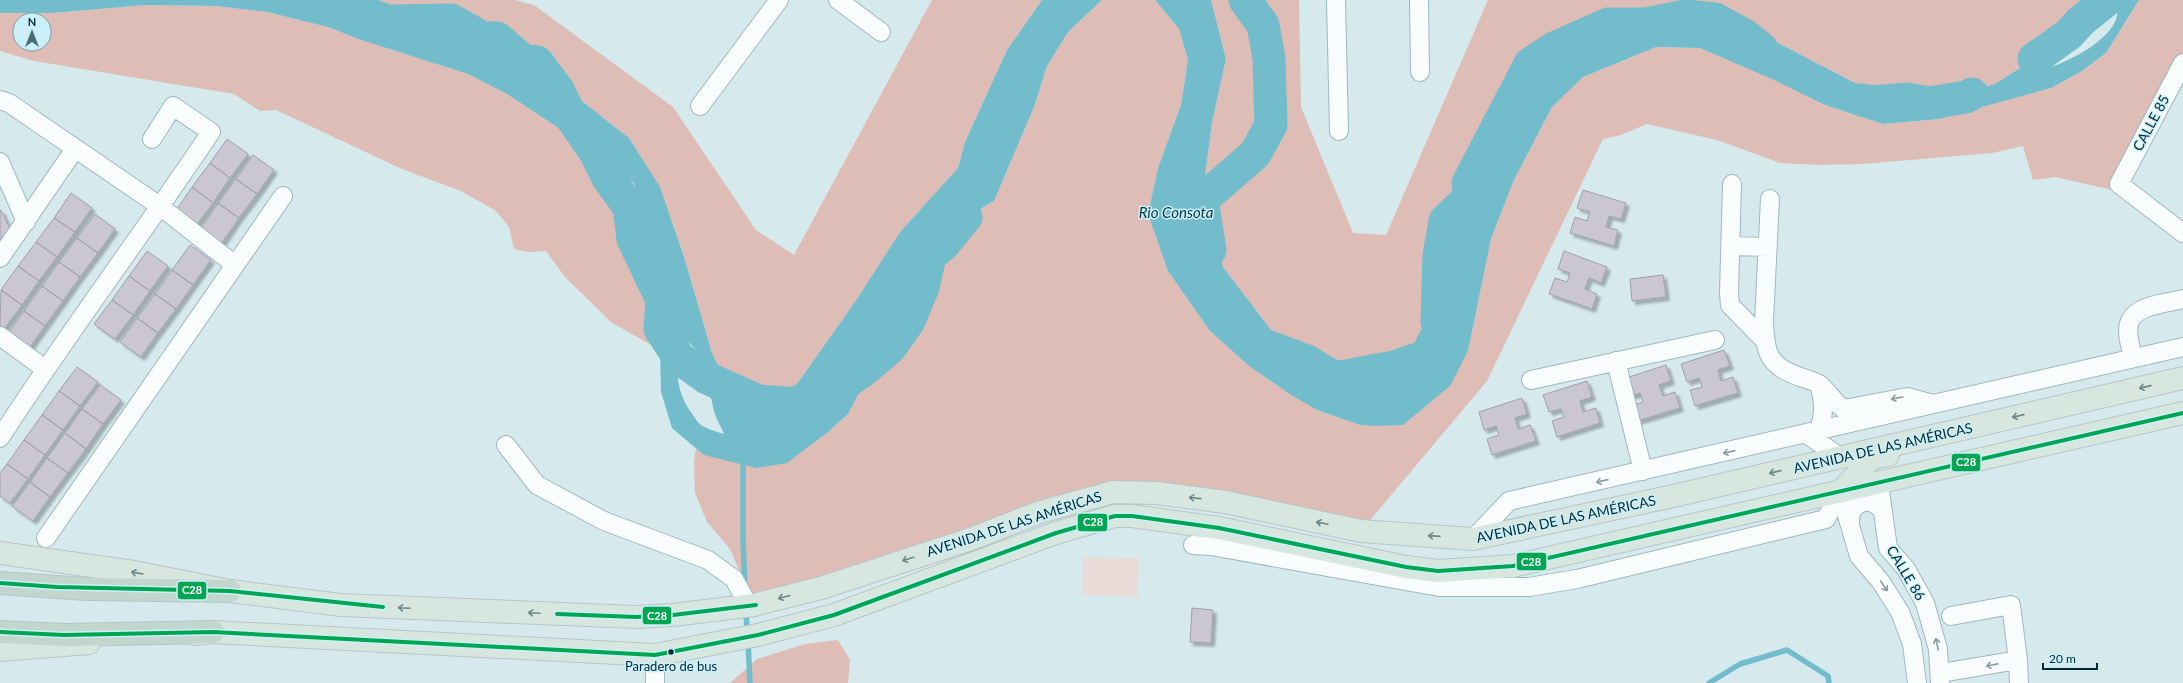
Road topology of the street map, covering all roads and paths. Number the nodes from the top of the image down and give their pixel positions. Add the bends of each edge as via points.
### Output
1 (779, 0) edge
2 (838, 0) edge
3 (1336, 0) edge
4 (1419, 0) edge
5 (881, 32) dead end
6 (2183, 62) edge
7 (1420, 72) dead end
8 (0, 100) edge
9 (700, 106) dead end
10 (1339, 131) dead end
11 (152, 138) dead end
12 (75, 149) junction
13 (0, 162) edge
14 (1732, 184) dead end
15 (283, 196) dead end
16 (1770, 199) dead end
17 (161, 207) junction
18 (26, 222) junction
19 (2183, 233) edge
20 (1730, 246) junction
21 (1768, 247) junction
22 (0, 258) edge
23 (235, 265) junction
24 (2183, 299) edge
25 (0, 336) edge
26 (1715, 340) dead end
27 (1765, 341) junction
28 (2183, 348) edge
29 (2133, 358) junction
30 (1616, 361) junction
31 (45, 369) junction
32 (2183, 378) edge
33 (1531, 380) dead end
34 (1819, 384) junction
35 (1935, 404) junction
36 (2183, 413) edge
37 (1813, 433) junction
38 (0, 438) edge
39 (1921, 439) junction
40 (506, 445) dead end
41 (1840, 457) junction
42 (1643, 471) junction
43 (1860, 471) junction
44 (1879, 484) junction
45 (1840, 492) junction
46 (1883, 510) junction
47 (1850, 523) junction
48 (46, 538) dead end
49 (1473, 539) junction
50 (1193, 545) dead end
51 (0, 554) edge
52 (0, 583) edge
53 (230, 591) junction
54 (749, 606) junction
55 (1951, 616) dead end
56 (0, 632) edge
57 (213, 632) junction
58 (0, 650) edge
59 (655, 655) junction
60 (2018, 660) junction
61 (1941, 678) edge
62 (655, 683) edge
63 (1916, 683) edge
64 (2019, 683) edge

1 - 9 street
2 - 5 street
3 - 10 street
4 - 7 street
6 - 19 street, CALLE 85 via 2119,184
8 - 12 street via 9,103
11 - 17 street via 173,106 211,132
12 - 17 street
12 - 18 street
13 - 18 street
14 - 20 street
15 - 23 street
16 - 21 street
17 - 23 street
17 - 31 street
18 - 22 street
20 - 21 street
20 - 27 street via 1730,305
21 - 27 street
23 - 48 street
24 - 29 street via 2138,311 2129,322
25 - 31 street
26 - 30 street
27 - 34 street via 1775,365 1784,372
28 - 29 street
29 - 35 street
30 - 33 street
30 - 42 street
31 - 38 street
32 -> 39 main road, AVENIDA DE LAS AMÉRICAS
35 -> 34 street via 1907,397 1844,409
34 - 37 street via 1824,409
35 - 37 street
36 - 44 main road, AVENIDA DE LAS AMÉRICAS
37 - 41 street
37 -> 42 street
39 - 41 main road, AVENIDA DE LAS AMÉRICAS
39 - 43 main road via 1912,450 1872,458
40 - 54 street via 537,484 604,521 708,560 734,579
41 - 43 main road
41 -> 49 main road, AVENIDA DE LAS AMÉRICAS via 1669,498
42 -> 49 street via 1509,501
43 - 44 main road
43 - 45 main road
44 - 45 main road, AVENIDA DE LAS AMÉRICAS
44 - 46 street, CALLE 86
45 - 47 street, CALLE 86
45 - 50 street via 1826,519 1577,580 1529,587 1438,587 1211,546
45 - 59 main road, AVENIDA DE LAS AMÉRICAS via 1513,566 1438,571 1400,566 1219,528 1115,516 1056,533 834,615 758,635
46 - 47 street via 1872,502 1859,503 1852,510
61 -> 46 street, CALLE 86 via 1938,649 1925,603 1906,569 1888,548
47 -> 63 street, CALLE 86 via 1859,556 1881,582 1900,612 1912,644
49 -> 54 main road, AVENIDA DE LAS AMÉRICAS via 1360,531 1225,502 1156,493 1112,492 1040,512 971,539 821,588
53 -> 51 main road via 134,572
52 - 53 highway, AVENIDA DE LAS AMÉRICAS via 86,589
54 -> 53 main road, AVENIDA DE LAS AMÉRICAS via 673,615 628,617 341,605
55 - 60 street via 2011,605
56 - 57 highway, AVENIDA DE LAS AMÉRICAS via 64,635
57 - 58 main road
57 - 59 main road, AVENIDA DE LAS AMÉRICAS
59 - 62 street
60 -> 61 street
60 - 64 street

